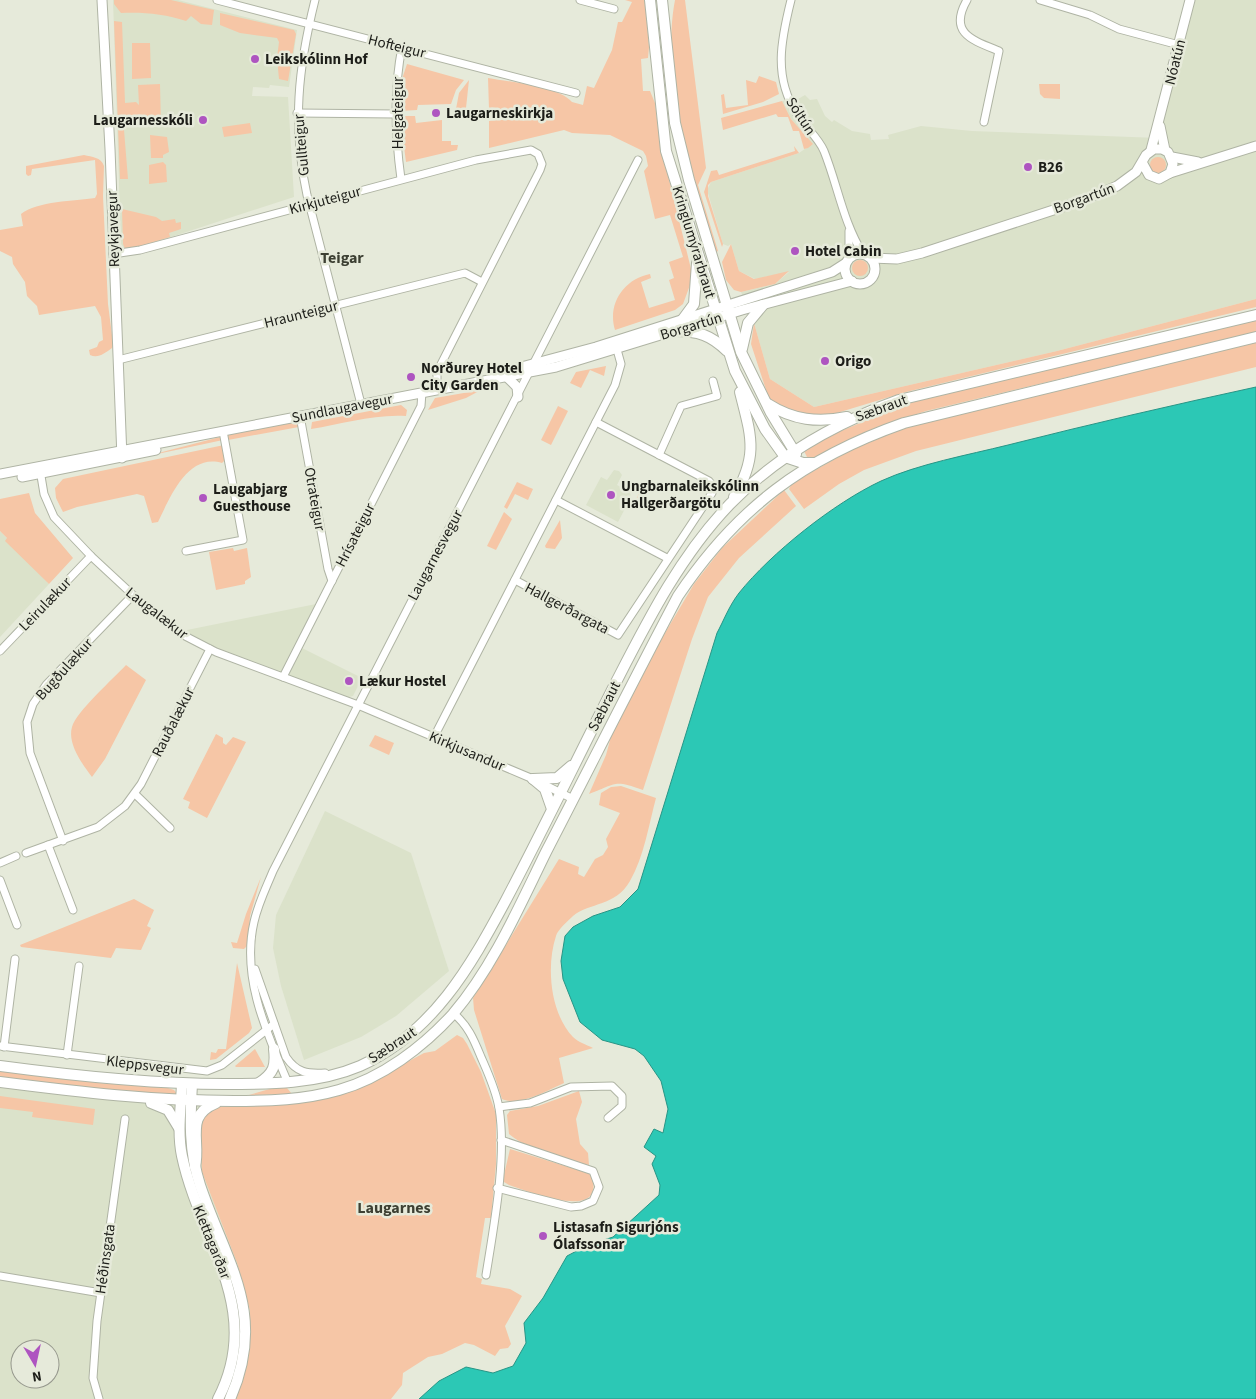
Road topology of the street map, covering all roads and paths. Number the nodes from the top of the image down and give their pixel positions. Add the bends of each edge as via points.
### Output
1 (102, 0) edge
2 (216, 0) edge
3 (315, 0) edge
4 (580, 0) edge
5 (650, 0) edge
6 (662, 0) edge
7 (791, 0) edge
8 (967, 0) edge
9 (1040, 0) edge
10 (1190, 0) edge
11 (614, 9) dead end
12 (309, 23) junction
13 (1179, 45) junction
14 (402, 47) junction
15 (576, 93) dead end
16 (297, 113) junction
17 (395, 114) junction
18 (984, 122) dead end
19 (1159, 124) junction
20 (1256, 146) edge
21 (1151, 150) junction
22 (1168, 153) junction
23 (638, 160) dead end
24 (1201, 163) junction
25 (1143, 164) junction
26 (1170, 173) junction
27 (1152, 177) junction
28 (402, 179) junction
29 (1128, 181) junction
30 (676, 185) junction
31 (309, 205) junction
32 (848, 228) junction
33 (697, 252) junction
34 (113, 254) junction
35 (867, 256) junction
36 (898, 258) junction
37 (847, 261) junction
38 (874, 273) junction
39 (852, 281) junction
40 (482, 282) junction
41 (763, 305) junction
42 (336, 306) junction
43 (723, 310) junction
44 (1256, 315) edge
45 (683, 319) junction
46 (675, 331) junction
47 (1256, 337) edge
48 (616, 345) junction
49 (729, 352) junction
50 (741, 352) junction
51 (118, 360) junction
52 (532, 367) junction
53 (735, 371) junction
54 (507, 377) junction
55 (713, 381) dead end
56 (461, 384) junction
57 (437, 389) junction
58 (422, 392) junction
59 (518, 397) junction
60 (766, 402) junction
61 (361, 404) junction
62 (862, 413) junction
63 (300, 416) junction
64 (596, 422) junction
65 (223, 431) junction
66 (795, 450) junction
67 (122, 455) junction
68 (659, 455) junction
69 (784, 457) junction
70 (796, 461) junction
71 (816, 463) junction
72 (40, 471) junction
73 (0, 474) edge
74 (0, 480) edge
75 (785, 482) junction
76 (556, 500) junction
77 (729, 505) junction
78 (186, 551) dead end
79 (91, 556) junction
80 (667, 558) junction
81 (515, 580) junction
82 (332, 581) junction
83 (133, 595) junction
84 (210, 649) junction
85 (0, 651) edge
86 (283, 677) junction
87 (358, 705) junction
88 (434, 737) junction
89 (578, 758) junction
90 (533, 779) junction
91 (560, 793) junction
92 (135, 794) junction
93 (572, 802) junction
94 (552, 809) junction
95 (170, 828) dead end
96 (63, 841) junction
97 (48, 845) junction
98 (26, 852) dead end
99 (16, 856) dead end
100 (0, 863) edge
101 (0, 880) edge
102 (73, 910) dead end
103 (17, 925) dead end
104 (252, 958) junction
105 (14, 960) dead end
106 (79, 966) dead end
107 (454, 1013) junction
108 (274, 1024) junction
109 (266, 1028) junction
110 (2, 1046) edge
111 (274, 1049) junction
112 (67, 1055) junction
113 (0, 1066) edge
114 (338, 1072) junction
115 (0, 1082) edge
116 (288, 1083) junction
117 (187, 1084) junction
118 (258, 1084) junction
119 (304, 1098) junction
120 (136, 1099) junction
121 (186, 1101) junction
122 (221, 1101) junction
123 (499, 1107) junction
124 (608, 1118) dead end
125 (125, 1119) dead end
126 (179, 1128) junction
127 (501, 1140) junction
128 (195, 1167) junction
129 (497, 1188) junction
130 (486, 1275) dead end
131 (0, 1276) edge
132 (101, 1293) junction
133 (99, 1399) edge
134 (218, 1399) edge
135 (230, 1399) edge

1 - 34 street, Reykjavegur
2 - 12 street, Hofteigur
3 - 12 street, Gullteigur
4 - 11 street
5 - 30 main road, Kringlumýrarbraut via 663,132
6 - 43 main road, Kringlumýrarbraut via 675,123
7 - 32 street, Sóltún via 780,50 784,86 797,114 824,151
8 - 18 street via 960,16 964,33 999,52
9 - 13 street via 1090,14 1119,29
10 - 13 street, Nóatún
12 - 14 street, Hofteigur
12 - 16 street, Gullteigur via 299,76
13 - 19 street, Nóatún
14 - 15 street, Hofteigur
14 - 17 street, Helgateigur
16 - 17 street
16 - 31 street, Gullteigur via 300,162
17 - 28 street, Helgateigur
19 - 21 street, Nóatún
19 - 22 street, Nóatún
20 - 24 street, Borgartún
21 - 22 street, Borgartún
21 - 25 street, Borgartún
22 - 24 street, Borgartún
22 - 26 street via 1173,164
23 - 52 street, Laugarnesvegur
24 - 26 street, Borgartún
25 - 27 street via 1144,170
25 - 29 street, Borgartún
26 - 27 street, Borgartún via 1161,178
27 - 29 street, Borgartún
28 - 31 street, Kirkjuteigur
28 - 40 street, Kirkjuteigur via 519,151 531,150 538,154 542,164 540,170
29 - 36 street, Borgartún via 1081,201
30 - 33 main road, Kringlumýrarbraut
30 - 43 main road via 690,205
31 - 34 street, Kirkjuteigur via 132,252
31 - 42 street, Gullteigur
32 - 35 street, Sóltún
32 - 37 street, Sóltún
33 - 43 main road, Kringlumýrarbraut
33 - 45 main road via 694,304
34 - 51 street, Reykjavegur
35 - 36 street, Borgartún
35 - 37 street, Borgartún via 855,254
35 - 38 street via 874,265
36 - 38 street, Borgartún
37 - 39 street via 845,273
37 - 43 street, Borgartún via 832,272
38 - 39 street, Borgartún via 864,283
39 - 41 street, Borgartún
40 - 42 street, Hraunteigur via 465,273
40 - 57 street via 437,372
41 - 43 street, Borgartún
41 - 50 main road via 748,323
42 - 51 street, Hraunteigur
42 - 61 street, Gullteigur
43 - 45 street, Borgartún
43 - 46 street, Borgartún
43 - 49 main road, Kringlumýrarbraut
43 - 50 main road, Kringlumýrarbraut
44 - 62 main road, Sæbraut via 931,391
45 - 48 street, Borgartún
46 - 48 street, Borgartún
46 - 49 main road via 704,333
47 - 71 main road, Sæbraut via 938,413 876,433
48 - 52 street, Borgartún via 556,367
48 - 64 street, Hallgerðargata via 620,373
49 - 53 main road, Kringlumýrarbraut
50 - 60 main road, Kringlumýrarbraut
51 - 67 street, Reykjavegur
52 - 54 street, Sundlaugavegur
52 - 56 street, Sundlaugavegur
52 - 59 street, Laugarnesvegur
53 - 69 main road, Kringlumýrarbraut via 765,430
53 - 77 main road via 752,440 747,470
54 - 56 street, Sundlaugavegur
54 - 59 street via 515,384
55 - 68 street via 717,396 681,406
56 - 57 street, Sundlaugavegur
57 - 58 street, Sundlaugavegur
58 - 61 street, Sundlaugavegur
58 - 82 street, Hrísateigur via 420,408
59 - 87 street, Laugarnesvegur
60 - 62 main road via 806,420 820,421
60 - 66 main road, Kringlumýrarbraut
61 - 63 street, Sundlaugavegur
62 - 66 main road, Sæbraut
63 - 65 street, Sundlaugavegur
63 - 82 street, Otrateigur
64 - 68 street, Hallgerðargata
64 - 76 street, Hallgerðargata
65 - 67 street, Sundlaugavegur
65 - 78 street via 243,540
66 - 69 main road, Sæbraut
66 - 70 main road, Kringlumýrarbraut
67 - 72 street, Sundlaugavegur
68 - 80 street, Hallgerðargata via 709,482 713,488
69 - 70 main road
69 - 77 main road, Sæbraut
70 - 71 main road
70 - 75 main road
71 - 75 main road, Sæbraut
72 - 73 street, Sundlaugavegur
72 - 74 street, Sundlaugavegur
72 - 79 street, Laugalækur via 44,494 54,517
75 - 93 main road, Sæbraut via 750,509 720,540 687,583
76 - 80 street
76 - 81 street, Hallgerðargata
77 - 89 main road, Sæbraut via 682,564 626,663
79 - 83 street, Laugalækur
79 - 85 street, Leirulækur
80 - 81 street, Hallgerðargata via 618,635
81 - 88 street, Hallgerðargata
82 - 86 street, Hrísateigur
83 - 84 street, Laugalækur via 166,624
83 - 96 street, Bugðulækur via 46,685 33,704 27,722 30,753
84 - 86 street, Laugalækur
84 - 92 street, Rauðalækur
86 - 87 street, Laugalækur
87 - 88 street, Kirkjusandur
87 - 104 street, Laugarnesvegur via 260,901 254,924
88 - 90 street, Kirkjusandur
89 - 90 main road via 557,778
89 - 91 main road, Sæbraut
90 - 91 street, Kirkjusandur
90 - 94 main road via 545,789
91 - 93 street, Kirkjusandur
91 - 94 main road, Sæbraut
92 - 95 street
92 - 96 street, Rauðalækur via 98,827
93 - 107 main road, Sæbraut via 488,962
94 - 114 main road, Sæbraut via 484,941 445,1000 427,1020 396,1045 360,1066
96 - 97 street, Rauðalækur
97 - 98 street, Rauðalækur
97 - 102 street
99 - 100 street
101 - 103 street
104 - 108 street, Laugarnesvegur
104 - 109 street, Laugarnesvegur via 253,985
105 - 110 street
106 - 112 street
107 - 119 main road, Sæbraut via 417,1048 364,1081
107 - 123 street via 472,1036
108 - 109 street, Kleppsvegur
108 - 114 street, Laugarnesvegur via 286,1057 296,1070 312,1074
109 - 111 street, Laugarnesvegur
109 - 112 street, Kleppsvegur via 222,1065 207,1071
110 - 112 street, Kleppsvegur
111 - 116 street, Laugarnesvegur
111 - 118 main road via 274,1069
113 - 117 main road, Sæbraut via 113,1080
114 - 116 main road, Sæbraut
115 - 120 main road, Sæbraut
116 - 118 main road, Sæbraut
116 - 119 main road
117 - 118 main road, Sæbraut
117 - 121 main road, Klettagarðar
119 - 122 main road, Sæbraut
120 - 121 main road, Sæbraut
120 - 126 main road via 168,1110
121 - 122 main road, Sæbraut
121 - 126 main road, Klettagarðar
121 - 128 main road, Klettagarðar
122 - 128 main road via 206,1107 198,1119
123 - 124 street via 530,1103 571,1087 612,1086 623,1100 619,1110
123 - 127 street
125 - 132 street, Héðinsgata
126 - 134 main road, Klettagarðar via 192,1194 228,1283 233,1304 235,1328 231,1364
127 - 129 street
127 - 129 street via 587,1168 596,1176 598,1187 593,1201 571,1207
128 - 135 main road, Klettagarðar via 234,1268 244,1310 241,1366
129 - 130 street
131 - 132 street
132 - 133 street, Héðinsgata via 93,1378

